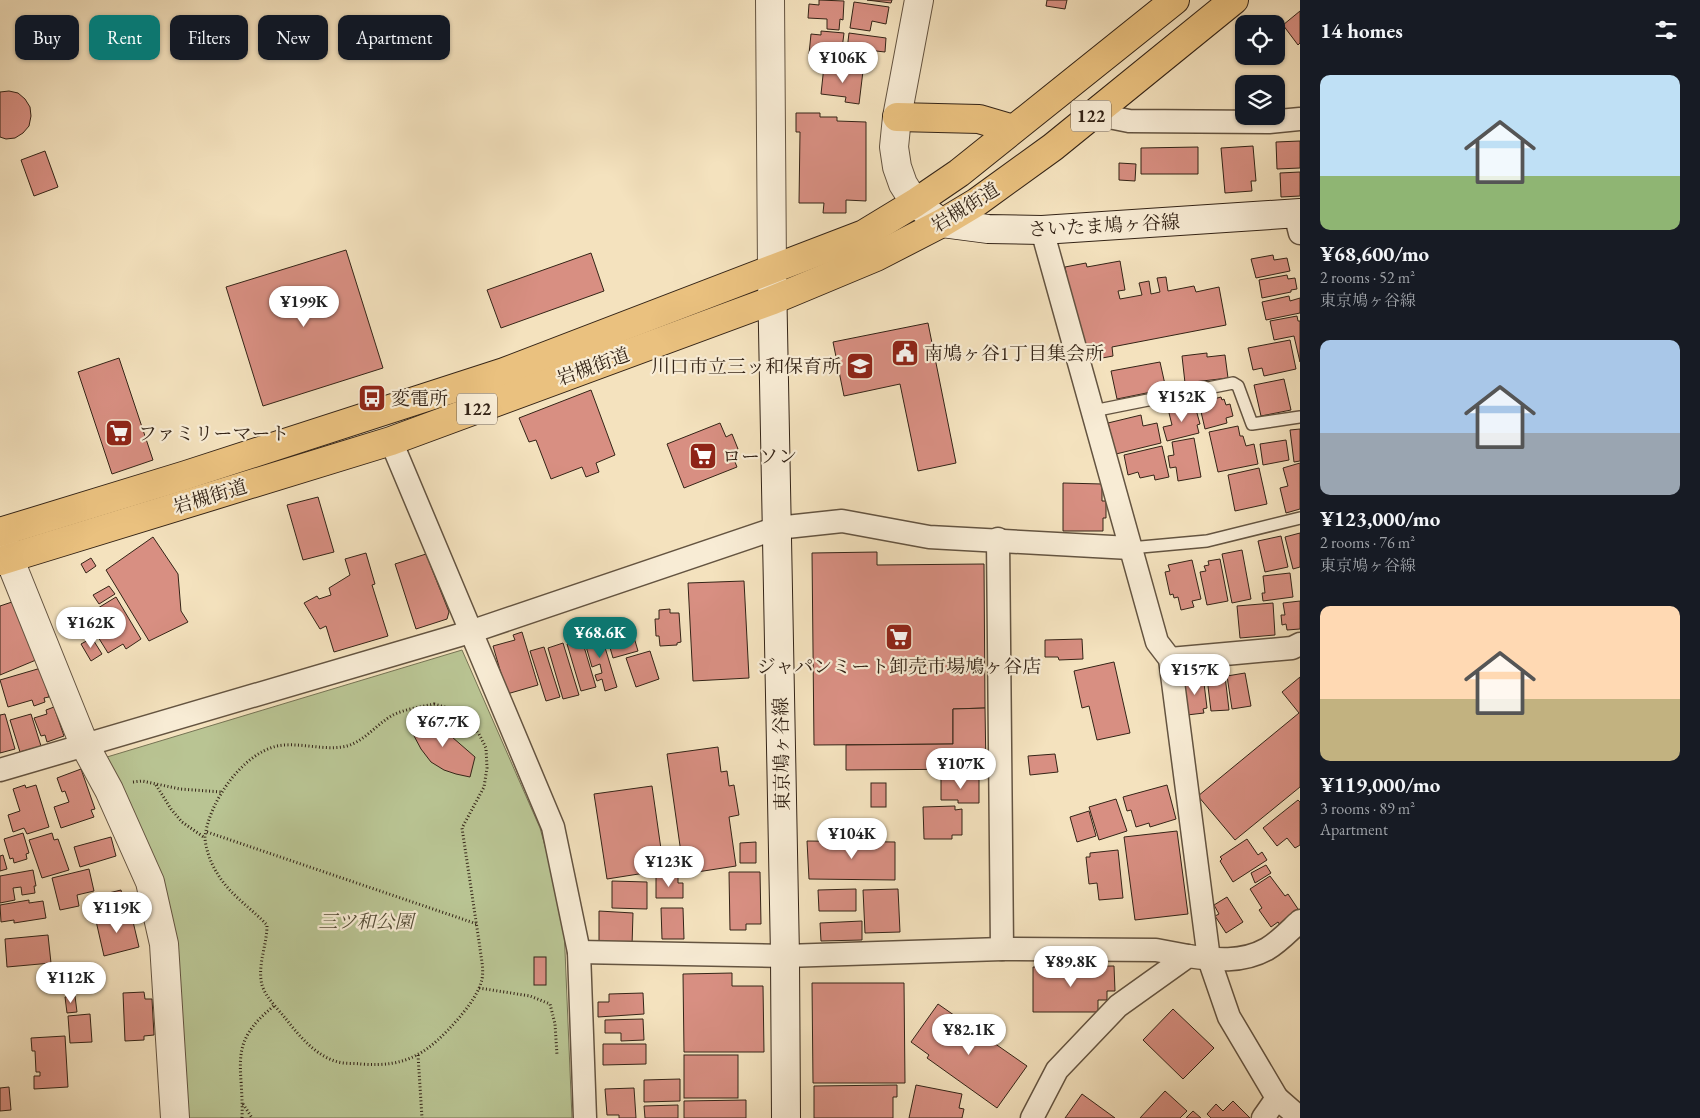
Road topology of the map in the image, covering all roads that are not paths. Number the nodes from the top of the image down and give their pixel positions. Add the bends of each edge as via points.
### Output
1 (770, 0) edge
2 (919, 0) edge
3 (1175, 0) edge
4 (1234, 0) edge
5 (1094, 114) junction
6 (898, 117) junction
7 (1300, 119) edge
8 (1013, 129) junction
9 (915, 203) junction
10 (1298, 220) edge
11 (942, 223) junction
12 (1042, 230) junction
13 (772, 270) junction
14 (772, 300) junction
15 (1093, 411) junction
16 (1300, 418) edge
17 (391, 441) junction
18 (1300, 518) edge
19 (777, 528) junction
20 (998, 540) junction
21 (1130, 548) junction
22 (5, 557) edge
23 (470, 632) junction
24 (1300, 644) edge
25 (1170, 658) junction
26 (84, 744) junction
27 (0, 770) edge
28 (1300, 922) edge
29 (1002, 949) junction
30 (579, 952) junction
31 (785, 956) junction
32 (1199, 958) junction
33 (1277, 1098) junction
34 (175, 1118) edge
35 (585, 1118) edge
36 (786, 1118) edge
37 (1032, 1118) edge
38 (1263, 1118) edge
39 (1300, 1118) edge

1 - 13 main road, 東京鳩ヶ谷線
2 - 6 main road
3 - 8 highway, 岩槻街道 / 122
4 - 5 highway, 岩槻街道 / 122
5 - 7 street via 1129,122
5 - 11 highway, 岩槻街道 / 122 via 1053,147
6 - 8 highway via 979,119
6 - 9 main road via 894,147 897,167
8 - 9 highway, 岩槻街道 / 122 via 959,173
9 - 11 main road, さいたま鳩ヶ谷線
9 - 13 highway, 岩槻街道 / 122 via 864,234
10 - 12 main road, さいたま鳩ヶ谷線
11 - 12 main road, さいたま鳩ヶ谷線 via 988,229
11 - 14 highway, 岩槻街道 / 122 via 876,257
12 - 15 street
13 - 14 main road, 東京鳩ヶ谷線
13 - 22 highway, 岩槻街道 / 122 via 504,372 186,475
14 - 17 highway, 岩槻街道 / 122
14 - 19 main road, 東京鳩ヶ谷線
15 - 16 lane via 1233,383 1238,386 1252,424
15 - 21 street
17 - 22 highway, 岩槻街道 / 122
17 - 23 street
18 - 21 lane via 1207,541
19 - 20 street via 842,521 929,537
19 - 23 street
19 - 31 main road, 東京鳩ヶ谷線
20 - 21 street
20 - 29 street
21 - 25 street via 1157,642
22 - 26 main road
23 - 26 street
23 - 30 street via 553,827
24 - 25 street via 1292,648
25 - 32 street
26 - 27 street
26 - 34 main road via 109,790 150,882 164,944
28 - 32 street via 1268,948 1250,956 1241,959
29 - 31 street
29 - 32 street via 1156,950
30 - 31 street
30 - 35 street
31 - 36 main road, 東京鳩ヶ谷線
32 - 33 street via 1229,1017
32 - 37 street via 1118,1006 1057,1070
33 - 38 street
33 - 39 street

